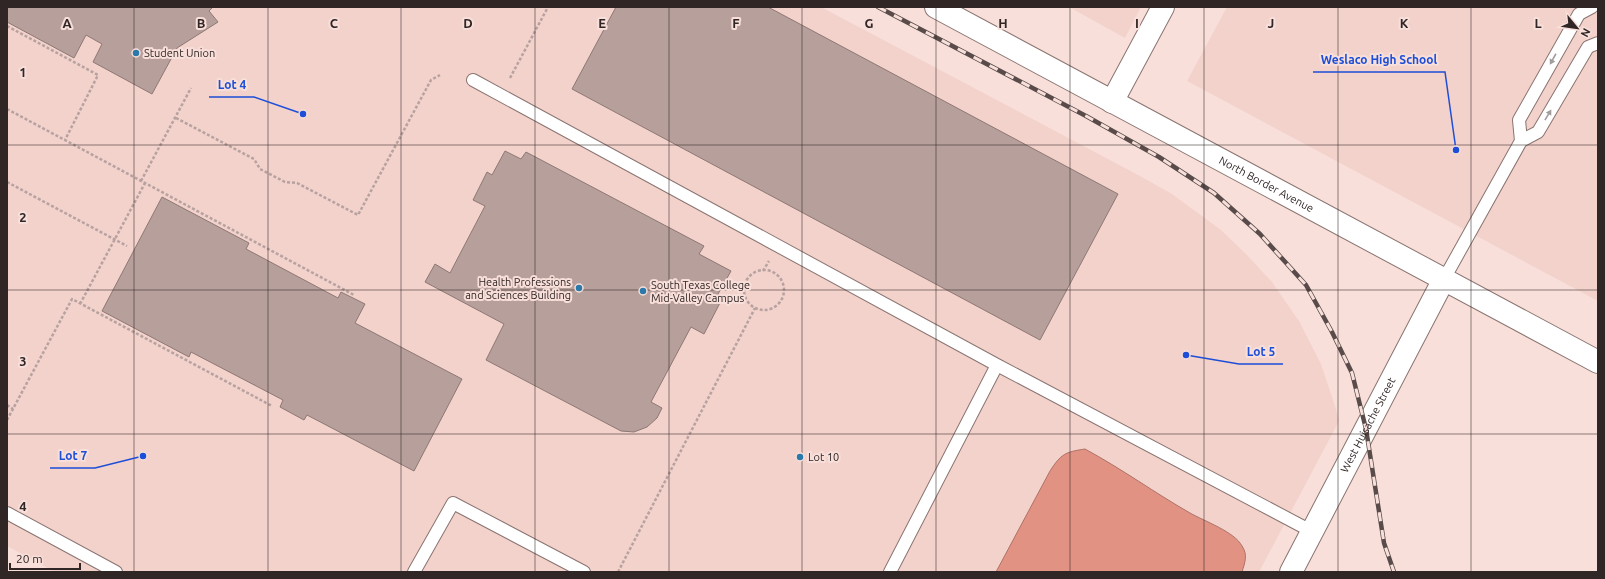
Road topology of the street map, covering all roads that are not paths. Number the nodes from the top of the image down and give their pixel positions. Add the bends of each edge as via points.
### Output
1 (936, 7) edge
2 (1163, 7) edge
3 (1592, 7) edge
4 (1598, 43) edge
5 (472, 80) dead end
6 (1112, 102) junction
7 (1521, 141) junction
8 (1444, 279) junction
9 (1598, 362) edge
10 (997, 365) junction
11 (7, 513) edge
12 (1313, 532) junction
13 (116, 572) edge
14 (414, 572) edge
15 (584, 572) edge
16 (890, 572) edge
17 (1291, 572) edge

1 - 6 street, North Border Avenue
2 - 6 street
3 -> 7 lane via 1579,14 1519,120
7 -> 4 lane via 1538,132 1588,46
5 - 10 lane
6 - 8 street, North Border Avenue
7 - 8 lane
8 - 9 street, North Border Avenue
8 - 12 street, West Huisache Street
10 - 12 lane
10 - 16 lane
11 - 13 lane
12 - 17 street, West Huisache Street
14 - 15 lane via 453,503

